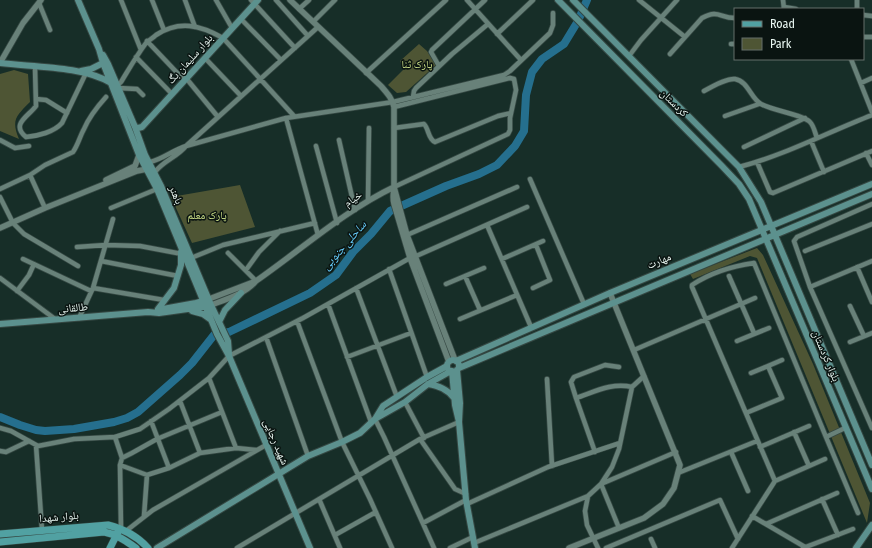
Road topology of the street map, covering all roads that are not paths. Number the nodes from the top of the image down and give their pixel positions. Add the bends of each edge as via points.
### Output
1 (78, 0) edge
2 (122, 0) edge
3 (152, 0) edge
4 (185, 0) edge
5 (216, 0) edge
6 (276, 0) edge
7 (290, 0) edge
8 (309, 0) edge
9 (335, 0) edge
10 (445, 0) edge
11 (467, 0) edge
12 (485, 0) edge
13 (533, 0) edge
14 (558, 0) edge
15 (640, 0) edge
16 (677, 0) edge
17 (783, 0) edge
18 (40, 1) edge
19 (254, 2) edge
20 (575, 2) edge
21 (784, 8) edge
22 (299, 9) junction
23 (475, 9) junction
24 (553, 13) dead end
25 (661, 18) junction
26 (734, 18) edge
27 (241, 19) junction
28 (313, 22) junction
29 (488, 24) junction
30 (195, 27) junction
31 (318, 27) junction
32 (232, 28) junction
33 (50, 30) dead end
34 (164, 30) junction
35 (497, 34) junction
36 (308, 36) junction
37 (685, 37) junction
38 (224, 38) junction
39 (148, 41) junction
40 (295, 48) junction
41 (141, 50) junction
42 (670, 54) dead end
43 (629, 56) junction
44 (136, 57) junction
45 (205, 58) junction
46 (281, 60) junction
47 (521, 60) junction
48 (851, 60) edge
49 (0, 63) edge
50 (106, 64) junction
51 (440, 66) junction
52 (35, 67) junction
53 (79, 71) junction
54 (86, 73) junction
55 (366, 73) junction
56 (872, 78) edge
57 (185, 79) junction
58 (260, 79) junction
59 (860, 83) junction
60 (116, 86) junction
61 (704, 91) dead end
62 (172, 94) junction
63 (143, 95) dead end
64 (241, 96) junction
65 (106, 97) dead end
66 (413, 97) junction
67 (36, 99) junction
68 (393, 104) junction
69 (759, 104) junction
70 (67, 113) junction
71 (511, 113) junction
72 (872, 114) edge
73 (294, 116) junction
74 (725, 116) dead end
75 (218, 117) junction
76 (286, 118) junction
77 (805, 118) junction
78 (135, 127) junction
79 (369, 128) dead end
80 (394, 128) junction
81 (817, 138) junction
82 (0, 140) edge
83 (339, 140) dead end
84 (811, 140) junction
85 (29, 146) dead end
86 (186, 146) junction
87 (316, 146) dead end
88 (744, 147) dead end
89 (872, 151) edge
90 (866, 153) junction
91 (139, 155) junction
92 (150, 162) junction
93 (757, 162) junction
94 (872, 165) edge
95 (739, 167) junction
96 (147, 169) junction
97 (155, 172) junction
98 (824, 172) junction
99 (30, 175) junction
100 (530, 179) dead end
101 (872, 184) edge
102 (394, 187) junction
103 (517, 187) dead end
104 (95, 188) junction
105 (0, 189) edge
106 (157, 189) junction
107 (872, 194) edge
108 (0, 199) edge
109 (368, 201) junction
110 (872, 204) edge
111 (527, 207) dead end
112 (45, 208) junction
113 (111, 208) dead end
114 (355, 210) junction
115 (399, 216) junction
116 (113, 219) dead end
117 (13, 223) junction
118 (315, 223) junction
119 (337, 223) junction
120 (872, 224) edge
121 (487, 225) junction
122 (772, 226) junction
123 (0, 228) edge
124 (762, 230) junction
125 (280, 231) junction
126 (318, 235) junction
127 (407, 235) junction
128 (775, 236) junction
129 (766, 239) junction
130 (543, 241) dead end
131 (106, 245) junction
132 (536, 245) junction
133 (180, 246) junction
134 (77, 247) dead end
135 (806, 251) dead end
136 (228, 253) dead end
137 (182, 254) junction
138 (191, 258) junction
139 (412, 258) junction
140 (23, 259) dead end
141 (502, 259) junction
142 (101, 261) junction
143 (872, 261) edge
144 (34, 264) junction
145 (78, 266) dead end
146 (857, 267) junction
147 (484, 268) dead end
148 (246, 270) junction
149 (389, 270) junction
150 (178, 276) junction
151 (465, 276) junction
152 (729, 276) dead end
153 (0, 278) edge
154 (256, 281) junction
155 (446, 284) dead end
156 (810, 287) junction
157 (356, 288) junction
158 (533, 288) dead end
159 (92, 289) junction
160 (17, 291) junction
161 (241, 293) junction
162 (610, 293) junction
163 (517, 295) junction
164 (755, 298) dead end
165 (164, 300) junction
166 (872, 302) edge
167 (207, 303) junction
168 (614, 303) junction
169 (328, 304) junction
170 (584, 304) junction
171 (742, 304) junction
172 (850, 306) dead end
173 (158, 309) junction
174 (189, 310) junction
175 (480, 310) junction
176 (148, 312) junction
177 (79, 318) junction
178 (210, 319) junction
179 (460, 319) dead end
180 (705, 319) junction
181 (55, 320) junction
182 (297, 321) junction
183 (0, 324) edge
184 (217, 324) junction
185 (531, 327) junction
186 (769, 328) dead end
187 (411, 333) junction
188 (754, 333) junction
189 (872, 333) edge
190 (864, 336) junction
191 (266, 337) junction
192 (737, 341) dead end
193 (850, 342) dead end
194 (378, 346) junction
195 (634, 350) junction
196 (229, 356) junction
197 (348, 357) junction
198 (782, 360) dead end
199 (453, 366) junction
200 (768, 366) junction
201 (619, 367) dead end
202 (751, 373) dead end
203 (644, 376) junction
204 (427, 377) junction
205 (209, 378) junction
206 (547, 379) dead end
207 (428, 384) junction
208 (632, 387) junction
209 (397, 397) junction
210 (454, 398) junction
211 (576, 398) junction
212 (180, 401) junction
213 (405, 402) junction
214 (222, 412) junction
215 (746, 413) junction
216 (373, 420) junction
217 (151, 422) junction
218 (459, 422) junction
219 (189, 425) junction
220 (809, 426) dead end
221 (0, 428) edge
222 (845, 428) junction
223 (872, 428) edge
224 (794, 432) junction
225 (114, 437) junction
226 (826, 437) junction
227 (422, 438) junction
228 (157, 439) junction
229 (29, 441) junction
230 (758, 441) junction
231 (342, 442) junction
232 (620, 443) junction
233 (36, 444) junction
234 (266, 445) junction
235 (760, 446) junction
236 (236, 448) junction
237 (257, 450) junction
238 (0, 451) edge
239 (595, 452) junction
240 (676, 452) junction
241 (731, 452) junction
242 (200, 454) junction
243 (392, 455) junction
244 (308, 456) junction
245 (122, 458) junction
246 (825, 459) dead end
247 (120, 465) junction
248 (872, 465) edge
249 (552, 466) junction
250 (810, 466) junction
251 (169, 468) junction
252 (678, 473) junction
253 (279, 474) junction
254 (147, 475) junction
255 (358, 475) junction
256 (775, 481) junction
257 (601, 484) junction
258 (872, 489) edge
259 (748, 490) dead end
260 (838, 493) dead end
261 (588, 496) junction
262 (320, 499) junction
263 (822, 499) junction
264 (466, 500) junction
265 (376, 512) junction
266 (858, 513) dead end
267 (296, 514) junction
268 (144, 516) junction
269 (752, 516) junction
270 (423, 523) junction
271 (766, 524) junction
272 (872, 525) edge
273 (619, 528) junction
274 (853, 529) dead end
275 (42, 530) junction
276 (124, 530) junction
277 (0, 534) edge
278 (838, 534) junction
279 (335, 535) junction
280 (115, 536) junction
281 (593, 538) junction
282 (651, 538) dead end
283 (738, 539) junction
284 (474, 543) edge
285 (2, 544) edge
286 (614, 546) edge
287 (110, 548) edge
288 (136, 548) edge
289 (148, 548) edge
290 (157, 548) edge
291 (237, 548) edge
292 (310, 548) edge
293 (340, 548) edge
294 (392, 548) edge
295 (434, 548) edge
296 (450, 548) edge
297 (569, 548) edge
298 (598, 548) edge
299 (606, 548) edge
300 (655, 548) edge
301 (732, 548) edge
302 (804, 548) edge
303 (856, 548) edge

1 - 50 main road, باهنر
2 - 41 street
3 - 34 street
4 - 30 street
5 - 32 street
6 - 36 street
7 - 22 street
8 - 22 street
9 - 28 street
10 - 55 street
11 - 23 street
12 - 23 street
13 - 35 street
14 - 124 main road, کردستان via 739,184 749,199
15 - 25 street
16 - 25 street
17 - 21 street
18 - 33 street
18 - 49 street via 23,23
19 - 27 main road, بلوار سلیمان بگ
19 - 40 street
20 - 43 main road, کردستان
22 - 28 street
23 - 29 street
23 - 51 street via 431,52
24 - 47 street via 551,31
25 - 37 street
25 - 43 street
26 - 37 street via 717,13 709,14
27 - 32 main road, بلوار سلیمان بگ
27 - 46 street
28 - 31 street
29 - 35 street
29 - 51 street
30 - 34 street via 180,25
30 - 38 street
31 - 36 street
31 - 55 street
32 - 38 main road, بلوار سلیمان بگ
34 - 39 street
35 - 47 street
36 - 40 street
37 - 42 street
38 - 45 main road, بلوار سلیمان بگ
38 - 58 street
39 - 41 street
39 - 57 street
40 - 46 street
41 - 44 street
43 - 95 main road, کردستان
44 - 60 street
44 - 62 street
45 - 57 main road, بلوار سلیمان بگ
45 - 64 street
46 - 58 street
47 - 66 street via 504,74
48 - 59 street
49 - 52 main road
50 - 53 main road
50 - 60 main road, باهنر
51 - 66 street via 416,88
52 - 53 main road
52 - 67 street
53 - 54 main road
54 - 60 main road via 102,77
54 - 70 street
55 - 68 street via 381,86
56 - 59 street
57 - 62 main road, بلوار سلیمان بگ
57 - 75 street
58 - 64 street
58 - 73 street
59 - 72 street
60 - 63 street via 137,89
60 - 78 main road, باهنر
60 - 91 main road, باهنر
61 - 69 street via 734,79 739,80
62 - 78 main road, بلوار سلیمان بگ via 142,127
64 - 75 street
65 - 99 street via 94,111 73,152
66 - 68 street
67 - 70 street via 46,100
67 - 70 street via 34,108 20,124 20,129 26,137 53,130 62,123
68 - 71 street via 512,78 516,90
68 - 73 street
68 - 80 street
69 - 74 street
69 - 77 street
71 - 80 street via 434,142 424,124
71 - 102 street via 508,134
72 - 81 street
73 - 76 street
75 - 86 street
76 - 86 street
76 - 118 street
77 - 81 street via 810,122
77 - 88 street
78 - 92 main road, باهنر
79 - 109 street
80 - 102 street
81 - 84 street
82 - 85 street via 15,148
83 - 114 street
84 - 93 street
84 - 98 street
86 - 92 street
86 - 97 street via 159,166
87 - 119 street
89 - 90 street
90 - 94 street
90 - 98 street
91 - 96 main road, باهنر
91 - 104 street via 135,166 107,179
92 - 97 main road, باهنر
93 - 95 street
93 - 98 street via 772,193
95 - 122 main road, کردستان via 761,202
96 - 104 street
96 - 106 main road, باهنر
97 - 138 main road, باهنر
99 - 105 street
99 - 112 street
100 - 170 street
101 - 122 main road, مهارت
102 - 109 street, خیام
102 - 115 street via 392,196
103 - 127 street
104 - 112 street
106 - 113 street
106 - 133 main road, باهنر
107 - 128 main road, مهارت
108 - 117 street
109 - 114 street, خیام
110 - 156 street via 794,238
111 - 121 street
112 - 117 street
114 - 119 street, خیام
115 - 127 street
115 - 139 street
116 - 131 street
117 - 123 street
117 - 145 street via 24,234
118 - 125 street
118 - 126 street
119 - 126 street, خیام
120 - 135 street
121 - 139 street
121 - 141 street
122 - 124 main road, مهارت
122 - 128 main road, بلوار کردستان
124 - 129 main road, بلوار کردستان
124 - 162 main road, مهارت
125 - 138 street via 223,245
125 - 148 street via 259,252
126 - 154 street, خیام
127 - 139 street
128 - 129 main road, مهارت
128 - 248 main road, بلوار کردستان
129 - 168 main road, مهارت
129 - 222 main road, بلوار کردستان
130 - 132 street
131 - 134 street
131 - 137 street via 140,246
131 - 142 street
132 - 141 street
132 - 158 street via 550,280
133 - 137 main road
133 - 167 main road, باهنر
136 - 148 street
137 - 150 main road
138 - 167 main road, باهنر
139 - 149 street
139 - 199 street
140 - 144 street
141 - 163 street
142 - 150 street
142 - 159 street
143 - 146 street
144 - 159 street
144 - 160 street
146 - 156 street
146 - 166 street
147 - 151 street
148 - 154 street
149 - 157 street
149 - 187 street
150 - 165 main road via 174,288
151 - 155 street
151 - 175 street
152 - 171 street
153 - 160 street
154 - 161 street, خیام
154 - 167 street, خیام
156 - 223 street
157 - 169 street
157 - 194 street
159 - 165 street
159 - 177 street
160 - 181 street
161 - 167 street, خیام
161 - 184 main road via 225,310
162 - 168 street
162 - 170 main road, مهارت
163 - 175 street
163 - 185 street
164 - 171 street
165 - 173 main road
167 - 173 main road, طالقانی
167 - 174 main road, طالقانی
167 - 178 main road, باهنر
167 - 184 main road, باهنر
168 - 195 street
168 - 199 main road, مهارت
169 - 182 street
169 - 197 street
170 - 185 main road, مهارت
171 - 180 street
171 - 188 street
172 - 190 street
173 - 176 main road, طالقانی
174 - 176 main road, طالقانی
174 - 178 main road
175 - 179 street
176 - 177 main road, طالقانی
177 - 181 main road, طالقانی
178 - 184 main road, باهنر
180 - 195 street
180 - 215 street
180 - 226 street via 692,285 732,267 754,263
181 - 183 main road, طالقانی
182 - 191 street
182 - 231 street
184 - 196 main road, شهید رجایی via 221,344
184 - 196 main road, باهنر via 228,341
185 - 199 main road, مهارت
186 - 188 street
187 - 194 street
187 - 204 street
188 - 192 street
189 - 190 street
190 - 193 street
191 - 196 street
191 - 244 street
194 - 197 street
194 - 209 street
195 - 203 street
196 - 205 street
196 - 234 main road, شهید رجایی
197 - 216 street
198 - 200 street
199 - 204 main road, مهارت
199 - 207 main road, مهارت
199 - 210 main road
199 - 218 main road via 460,403
200 - 202 street
200 - 215 street via 782,398
201 - 211 street via 605,365 574,377 571,382
203 - 208 street
203 - 240 street
204 - 209 main road, مهارت
205 - 212 street
205 - 214 street
206 - 249 street
207 - 210 main road via 440,386
207 - 213 main road, مهارت
208 - 211 street via 612,386
208 - 232 street
209 - 216 main road, مهارت via 383,406
210 - 218 main road
211 - 239 street
212 - 217 street
212 - 219 street
213 - 216 main road, مهارت
213 - 227 street
214 - 219 street
214 - 236 street
215 - 230 street
216 - 231 main road, مهارت via 360,433
216 - 243 street
217 - 225 street via 140,429
217 - 228 street
218 - 227 street
218 - 264 main road
219 - 228 street
219 - 242 street
220 - 224 street
221 - 229 street
222 - 226 street
222 - 258 main road, بلوار کردستان
224 - 235 street
224 - 250 street
225 - 233 street via 74,439 38,446
225 - 245 street
226 - 266 street
227 - 243 street
227 - 264 street via 455,489
228 - 245 street
228 - 251 street
229 - 233 street
229 - 238 street via 6,452
230 - 235 street
230 - 241 street
231 - 244 main road, مهارت
231 - 255 street
232 - 239 street
232 - 257 street via 612,467
233 - 275 street
234 - 237 street
234 - 253 main road, شهید رجایی
235 - 256 street
236 - 237 street
236 - 242 street
237 - 268 street
239 - 249 street
240 - 252 street via 680,465
240 - 257 street
241 - 252 street
241 - 259 street
242 - 251 street
243 - 255 street
243 - 270 street
244 - 253 main road, مهارت
245 - 247 street
246 - 250 street
247 - 254 street
247 - 276 street
249 - 264 street
250 - 256 street
251 - 254 street
252 - 273 street via 674,488 663,504 644,518
253 - 267 main road, شهید رجایی
253 - 290 main road, مهارت
254 - 268 street
255 - 262 street
255 - 265 street
256 - 269 street
257 - 261 street
257 - 273 street
260 - 263 street
261 - 281 street via 585,511 587,525
261 - 284 street
262 - 267 street
262 - 279 street
263 - 271 street
263 - 278 street
264 - 270 street
264 - 284 main road
265 - 279 street
265 - 294 street
267 - 291 street
267 - 292 main road, شهید رجایی
268 - 276 street
269 - 271 street
269 - 283 street
270 - 295 street
271 - 302 street
272 - 303 main road
273 - 281 street
274 - 278 street
275 - 276 main road, بلوار شهدا via 108,525
275 - 277 main road, بلوار شهدا
276 - 280 main road
276 - 289 main road
278 - 302 street
279 - 293 street
280 - 285 main road, بلوار شهدا via 110,533 94,532
280 - 287 main road
280 - 288 main road, بلوار شهدا
281 - 297 street
281 - 298 street
282 - 300 street
283 - 286 street via 720,500
283 - 301 street
284 - 296 street
286 - 299 street

